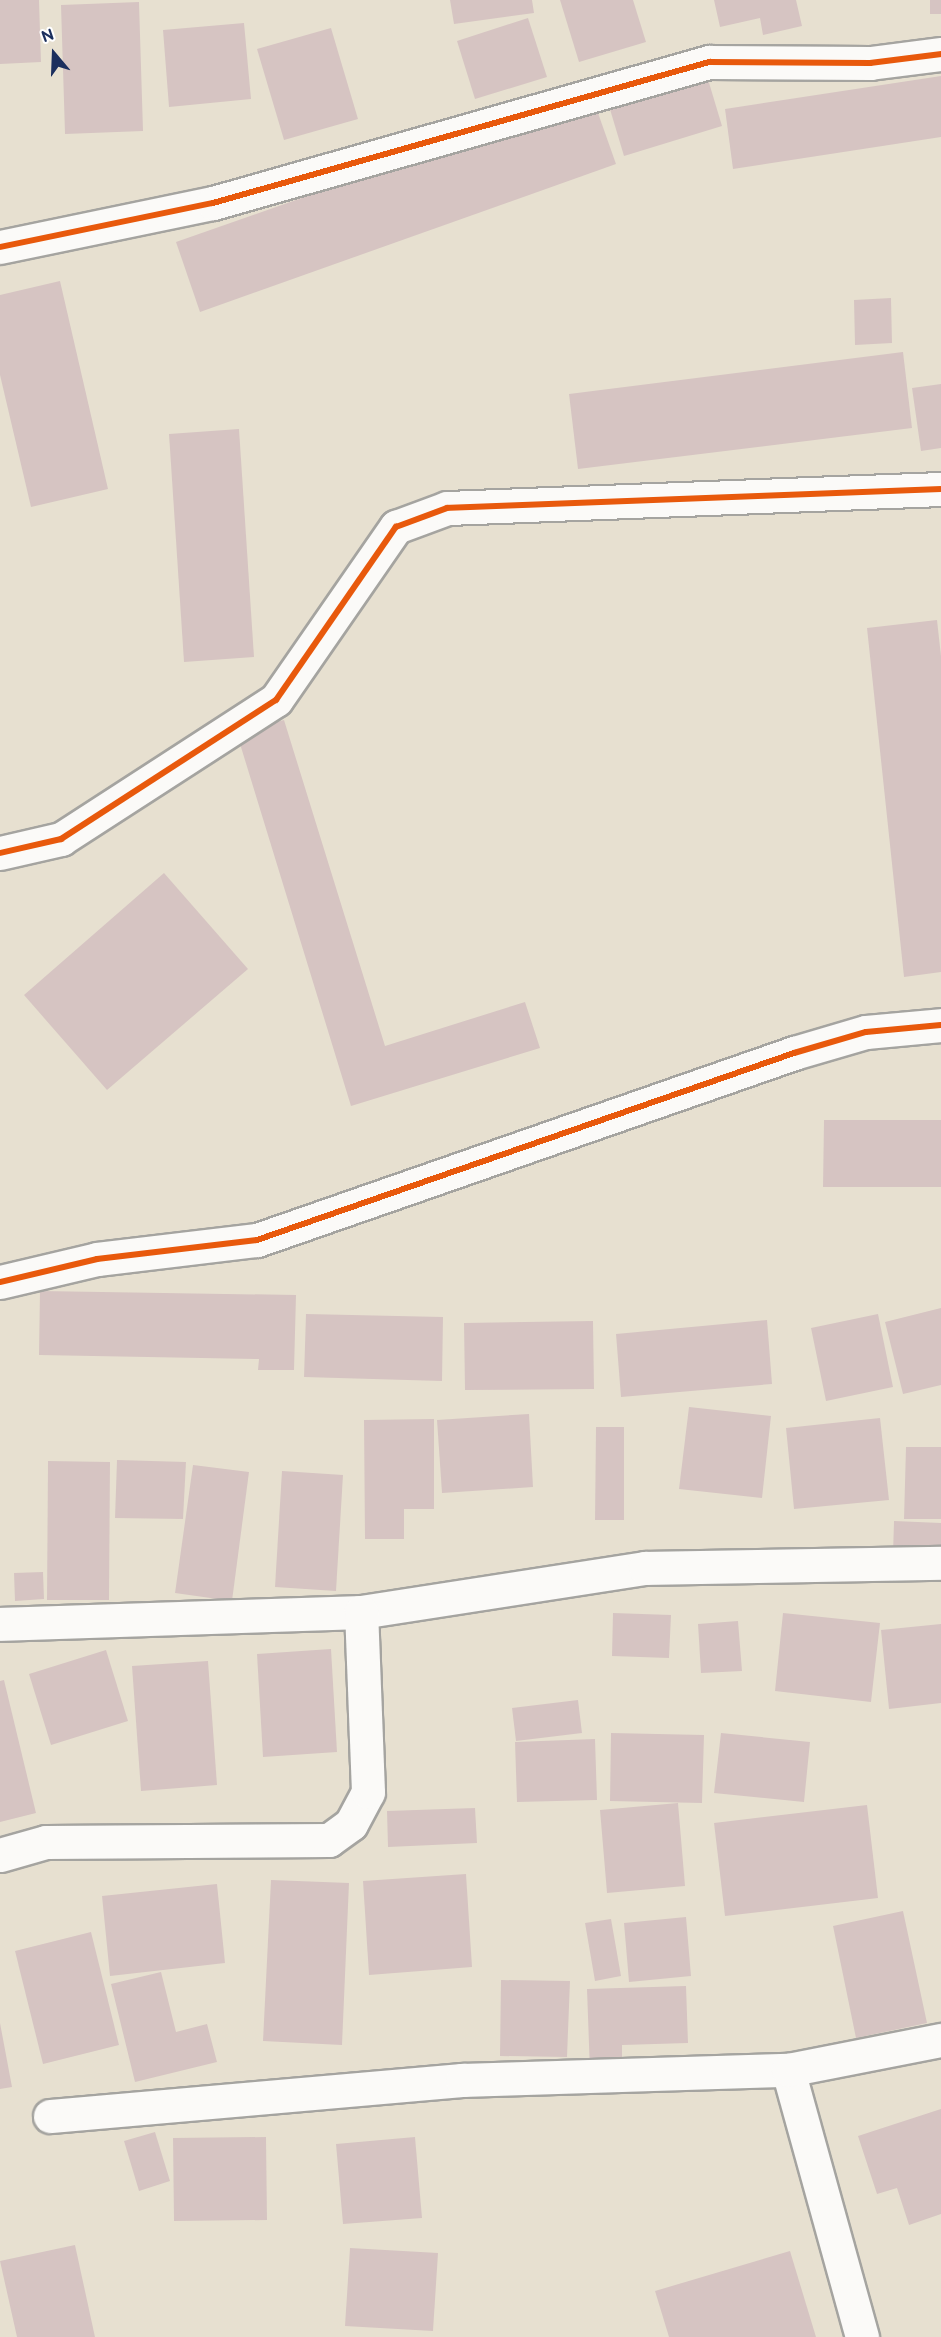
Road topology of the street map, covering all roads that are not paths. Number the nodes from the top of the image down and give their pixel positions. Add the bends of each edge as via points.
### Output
1 (941, 54) edge
2 (0, 247) edge
3 (941, 489) edge
4 (0, 853) edge
5 (941, 1025) edge
6 (0, 1282) edge
7 (941, 1563) edge
8 (361, 1612) junction
9 (0, 1624) edge
10 (0, 1855) edge
11 (941, 2040) edge
12 (788, 2070) junction
13 (50, 2116) dead end
14 (862, 2337) edge

1 - 2 street via 870,63 709,62 213,203
3 - 4 street via 447,508 396,527 276,700 61,839
5 - 6 street via 866,1032 794,1053 257,1240 97,1259
7 - 8 street via 645,1568
8 - 9 street
8 - 10 street via 368,1792 351,1824 329,1840 46,1842
11 - 12 street
12 - 13 street via 462,2080
12 - 14 street

